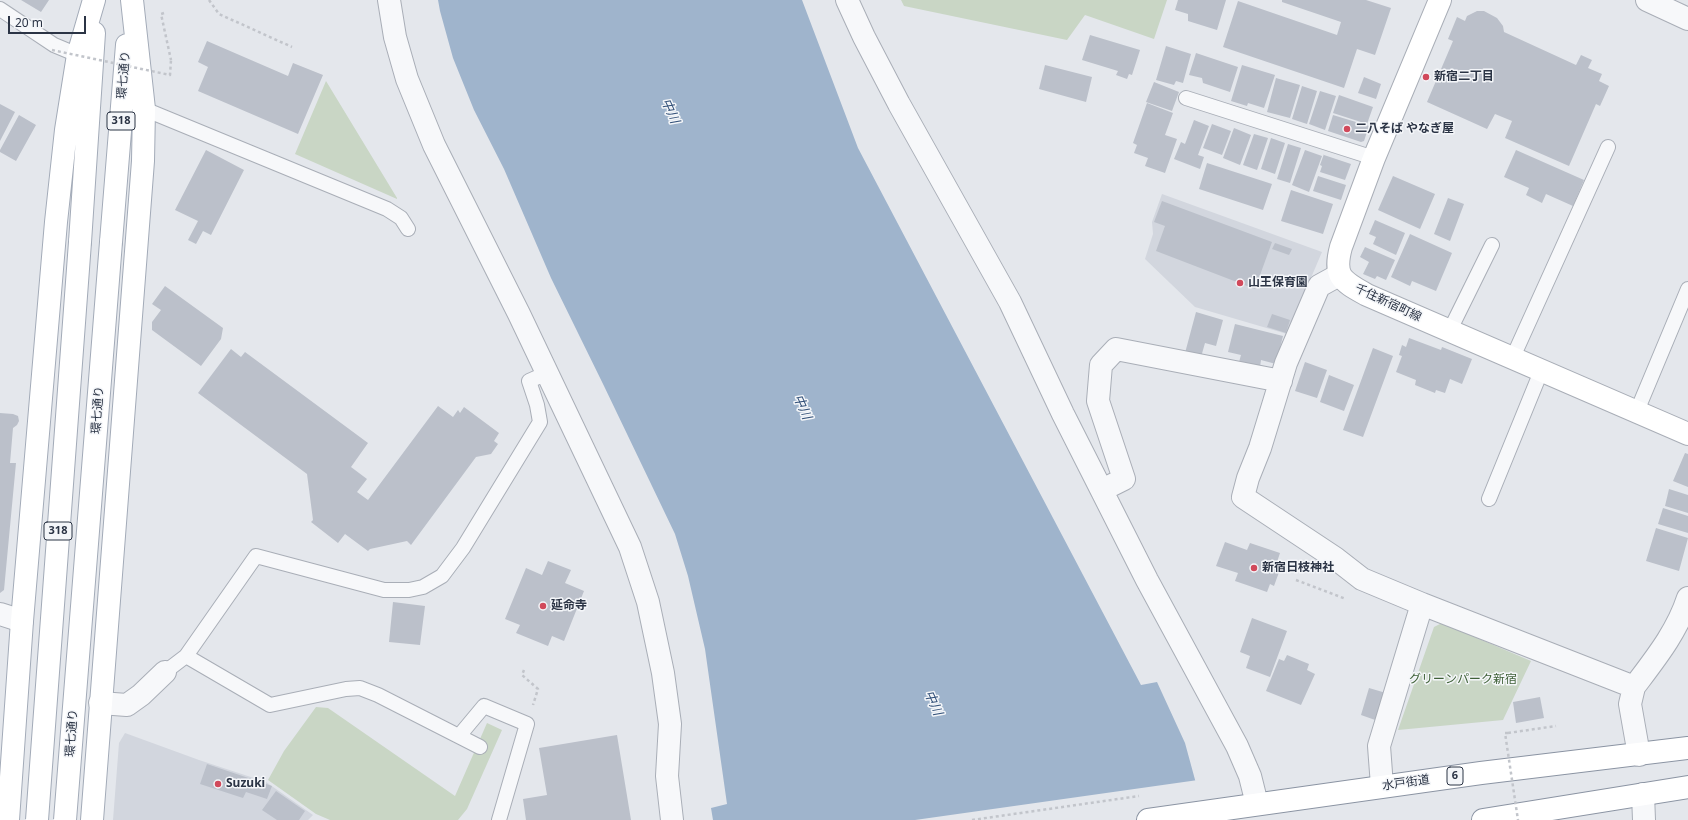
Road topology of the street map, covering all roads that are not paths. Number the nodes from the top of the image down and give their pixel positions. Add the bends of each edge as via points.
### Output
1 (95, 0) edge
2 (131, 0) edge
3 (389, 0) edge
4 (847, 0) edge
5 (1440, 0) edge
6 (1647, 0) edge
7 (0, 9) edge
8 (1688, 19) edge
9 (78, 55) junction
10 (1186, 98) dead end
11 (144, 109) junction
12 (1608, 147) dead end
13 (1374, 158) junction
14 (408, 229) dead end
15 (1492, 245) dead end
16 (1339, 275) junction
17 (1688, 289) edge
18 (1450, 330) junction
19 (1513, 357) junction
20 (1542, 369) junction
21 (547, 373) junction
22 (1281, 381) junction
23 (1636, 411) junction
24 (1688, 434) edge
25 (1102, 490) junction
26 (1489, 499) dead end
27 (1688, 598) edge
28 (1422, 604) junction
29 (0, 614) edge
30 (22, 621) junction
31 (186, 656) junction
32 (165, 672) joint
33 (1634, 687) junction
34 (100, 703) junction
35 (459, 736) junction
36 (480, 747) dead end
37 (1688, 748) edge
38 (1639, 755) junction
39 (1382, 786) junction
40 (1688, 787) edge
41 (1643, 794) junction
42 (1257, 804) junction
43 (8, 820) edge
44 (37, 820) edge
45 (65, 820) edge
46 (92, 820) edge
47 (499, 820) edge
48 (672, 820) edge
49 (1148, 820) edge
50 (1483, 820) edge
51 (1644, 820) edge

1 - 9 main road
1 - 44 main road, 318, bridge via 80,242
2 - 11 main road
2 - 45 main road, 環七通り / 318, bridge
3 - 21 street via 395,36 407,79 434,145
4 - 25 street via 899,104 1010,302
5 - 13 main road
6 - 8 street
7 - 9 lane via 54,45
9 - 30 main road via 66,130 56,222
10 - 13 lane
11 - 14 lane via 387,210 401,218
11 - 34 main road via 143,161
12 - 19 lane
13 - 16 main road via 1341,247 1337,261
15 - 18 lane
16 - 18 main road, 千住新宿町線 via 1348,284 1367,295
16 - 22 street via 1319,286 1286,362
17 - 23 lane
18 - 19 main road, 千住新宿町線
19 - 20 main road, 千住新宿町線
20 - 23 main road, 千住新宿町線
20 - 26 lane
21 - 31 lane via 529,382 538,405 540,422 463,548 442,576 423,587 384,590 256,556
21 - 48 street via 630,547 648,602 663,672 670,724 667,776
22 - 25 street via 1116,349 1101,365 1098,401 1124,478
22 - 28 street via 1243,497 1362,579
23 - 24 main road, 千住新宿町線
25 - 42 street via 1147,580 1237,746 1250,776
27 - 33 street via 1683,615 1672,634
28 - 33 street
28 - 39 street via 1379,746
29 - 30 street
30 - 43 main road
31 - 32 lane
31 - 35 lane via 270,704 360,688
32 - 34 street via 127,705
33 - 38 street via 1630,704
34 - 46 main road
35 - 36 lane
35 - 47 lane via 484,706 527,724
37 - 38 main road, 水戸街道 / 6
38 - 39 main road, 水戸街道 / 6
39 - 42 main road, 水戸街道 / 6
40 - 41 main road
41 - 50 main road
41 - 51 street
42 - 49 main road, 水戸街道 / 6

